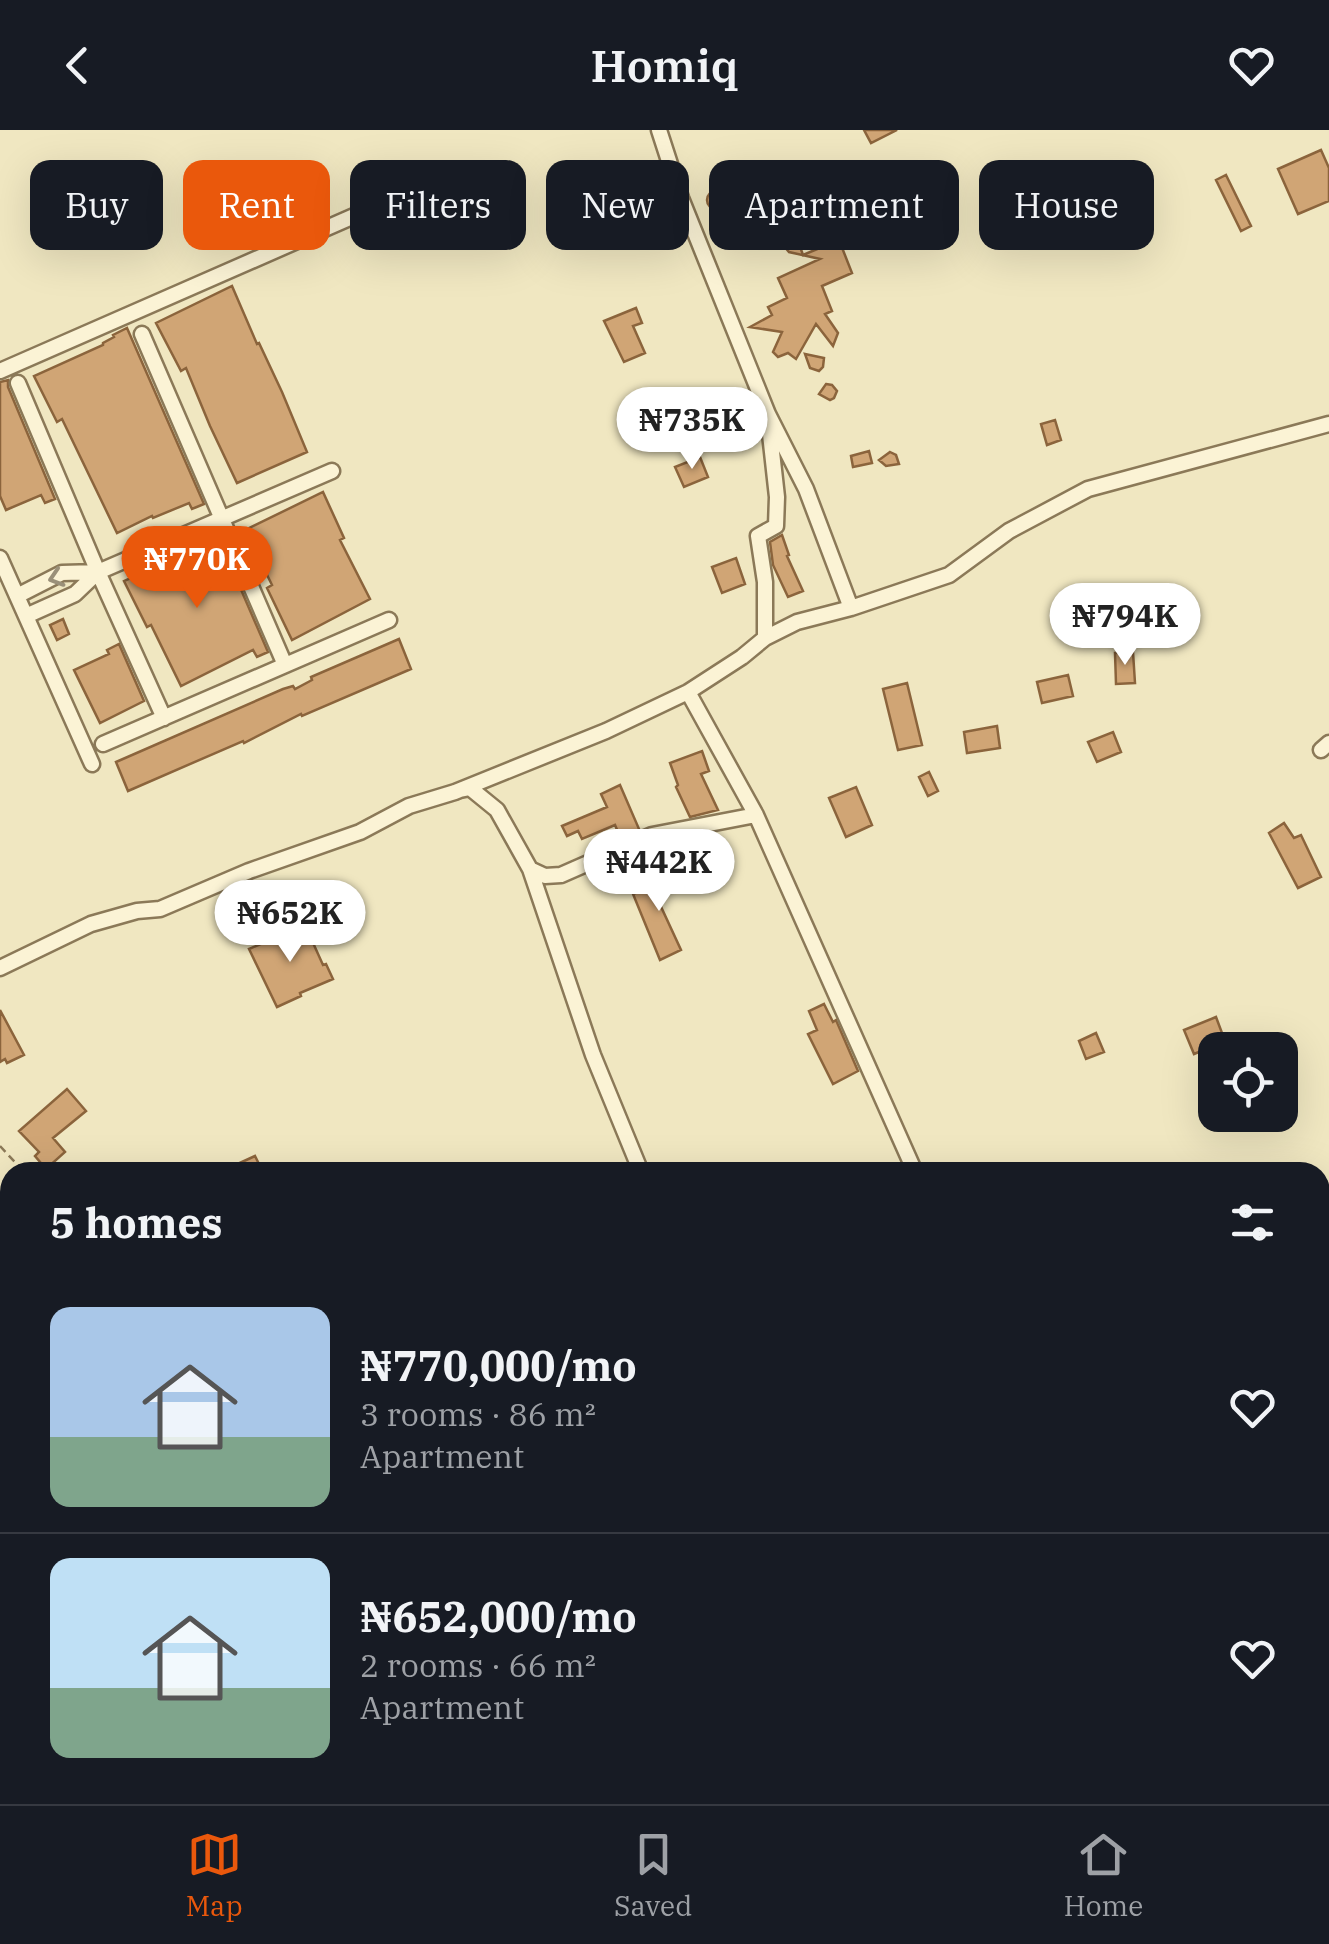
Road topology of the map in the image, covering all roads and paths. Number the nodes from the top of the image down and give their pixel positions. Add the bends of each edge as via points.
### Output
1 (659, 130) edge
2 (350, 218) edge
3 (142, 334) dead end
4 (0, 371) edge
5 (18, 382) dead end
6 (768, 414) junction
7 (1329, 424) edge
8 (332, 471) dead end
9 (222, 519) junction
10 (0, 558) edge
11 (98, 572) junction
12 (17, 596) junction
13 (851, 608) junction
14 (26, 616) junction
15 (389, 620) dead end
16 (765, 638) junction
17 (285, 665) junction
18 (688, 692) junction
19 (164, 718) junction
20 (103, 744) dead end
21 (92, 764) dead end
22 (455, 792) junction
23 (756, 815) junction
24 (530, 869) junction
25 (0, 968) edge
26 (637, 1162) edge
27 (910, 1162) edge

1 - 6 street
2 - 4 street
3 - 9 street
5 - 11 street
6 - 13 street via 806,489
6 - 16 street via 777,496 776,526 758,536
7 - 13 street via 1088,489 1009,531 949,575
8 - 9 street
9 - 11 street
9 - 17 street
10 - 12 street
11 -> 12 street via 62,573
11 - 14 street via 75,594
11 - 19 street
12 - 14 street
13 - 16 street
14 - 21 street
15 - 17 street
16 - 18 street
17 - 19 street
18 - 22 street
18 - 23 street
19 - 20 street
22 - 24 street via 470,788 497,810
22 - 25 street via 160,909 90,924
23 - 24 street via 652,836 561,875
23 - 27 street
24 - 26 street

